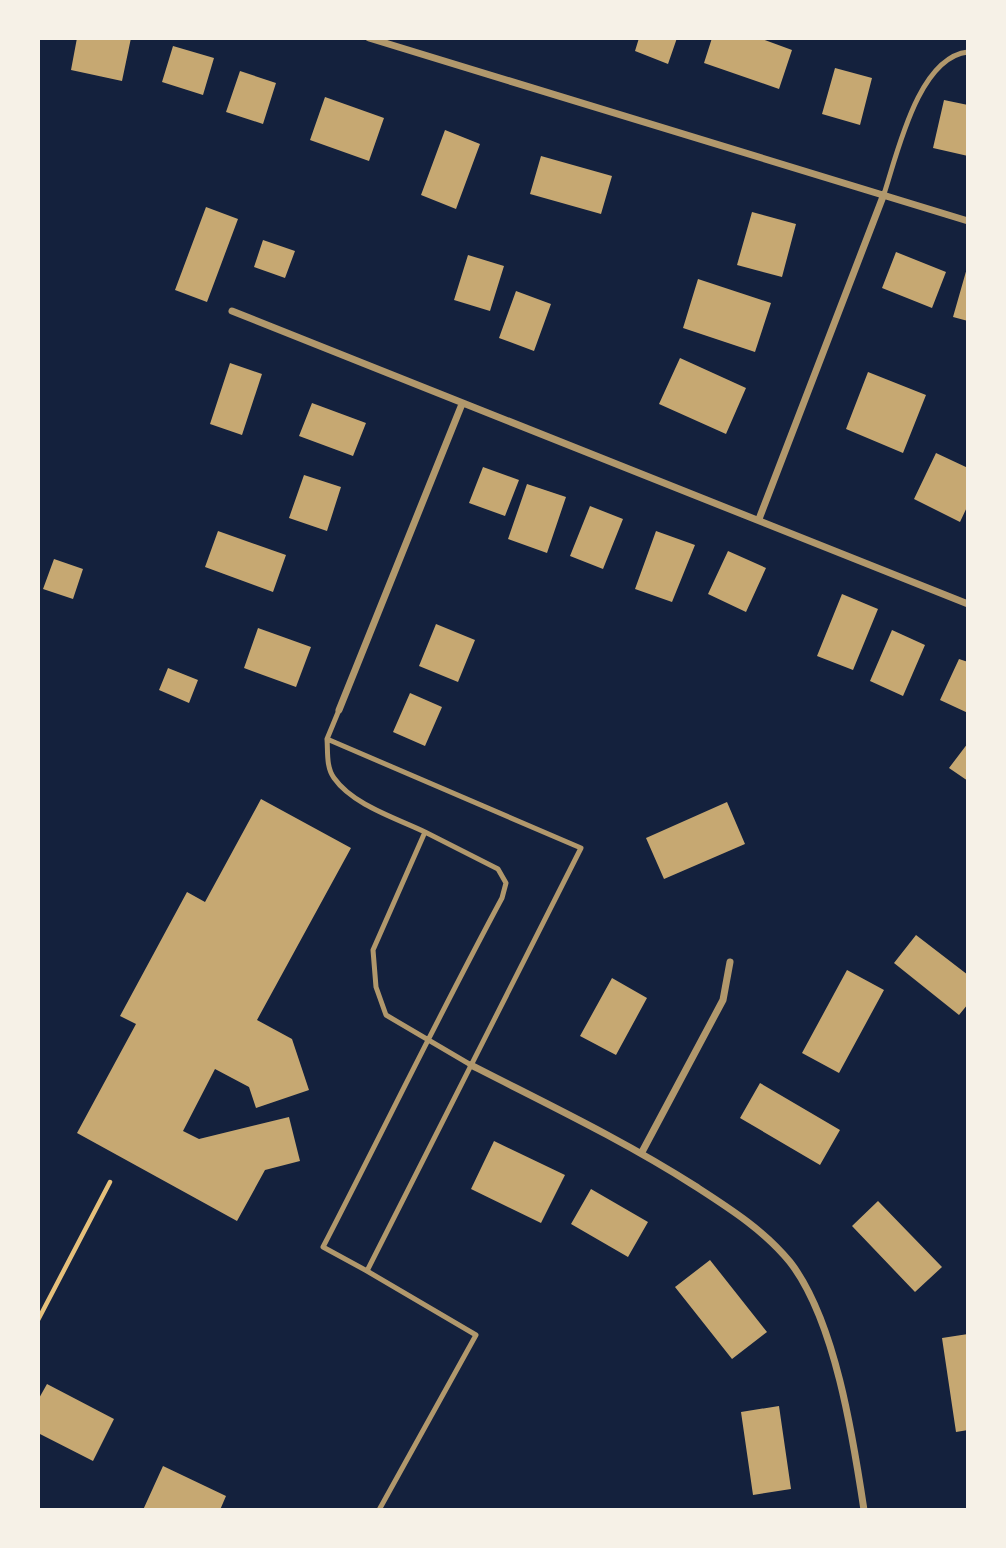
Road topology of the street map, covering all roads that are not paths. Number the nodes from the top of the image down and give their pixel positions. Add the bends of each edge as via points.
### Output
1 (369, 38) edge
2 (968, 52) edge
3 (884, 194) junction
4 (968, 220) edge
5 (232, 311) dead end
6 (462, 404) junction
7 (759, 519) junction
8 (968, 604) edge
9 (339, 709) joint
10 (327, 739) junction
11 (425, 832) junction
12 (730, 962) dead end
13 (429, 1040) junction
14 (471, 1065) junction
15 (642, 1152) junction
16 (367, 1271) junction
17 (379, 1510) edge
18 (864, 1510) edge

1 - 3 street
2 - 3 lane via 961,52 932,73 919,93
3 - 4 street
3 - 7 street
5 - 6 street
6 - 7 street
6 - 9 street
7 - 8 street
9 - 10 lane
10 - 11 lane via 328,766 334,778 358,799
10 - 14 lane via 581,848
11 - 13 lane via 373,950 372,968 386,1015
11 - 13 lane via 498,869 506,883
12 - 15 street via 723,1000
13 - 14 lane
13 - 16 lane via 323,1247
14 - 15 street
14 - 16 lane
15 - 18 street via 758,1229 790,1263 831,1347
16 - 17 lane via 475,1335

